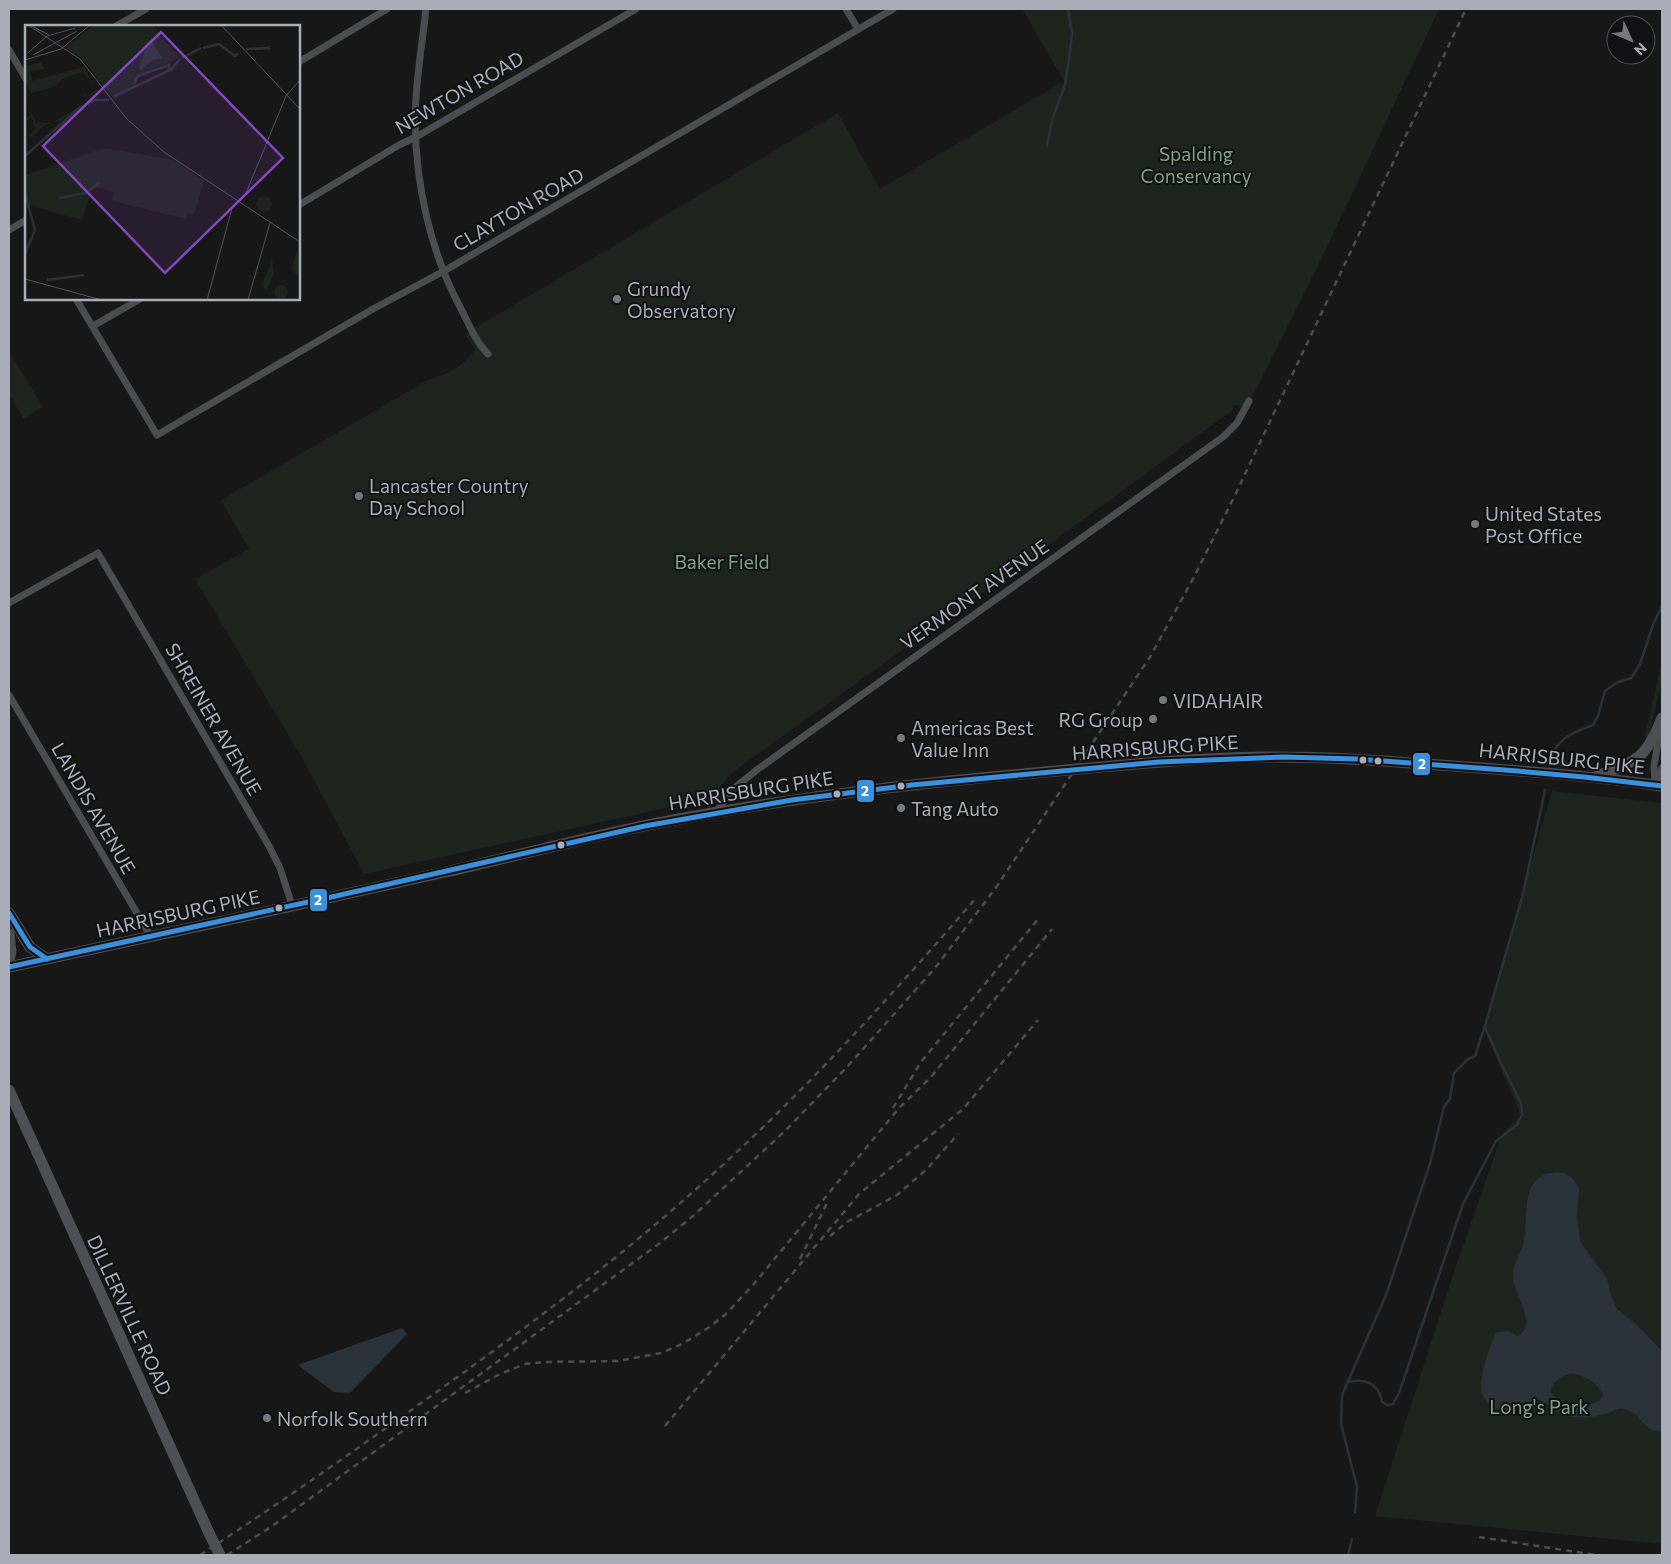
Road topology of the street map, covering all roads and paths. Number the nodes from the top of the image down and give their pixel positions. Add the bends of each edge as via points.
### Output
1 (146, 9) edge
2 (387, 9) edge
3 (426, 9) edge
4 (636, 9) edge
5 (846, 9) edge
6 (893, 9) edge
7 (118, 25) edge
8 (858, 29) junction
9 (9, 50) edge
10 (300, 61) edge
11 (25, 76) edge
12 (416, 137) junction
13 (300, 204) edge
14 (25, 221) edge
15 (9, 230) edge
16 (444, 271) junction
17 (77, 300) edge
18 (138, 300) edge
19 (93, 326) junction
20 (488, 354) dead end
21 (1248, 401) dead end
22 (9, 603) edge
23 (9, 695) edge
24 (11, 704) edge
25 (1662, 719) edge
26 (1662, 768) edge
27 (1593, 778) junction
28 (1659, 785) edge
29 (716, 812) junction
30 (292, 905) junction
31 (9, 913) edge
32 (9, 934) edge
33 (151, 937) junction
34 (47, 959) junction
35 (9, 960) edge
36 (9, 968) edge
37 (9, 1090) edge
38 (220, 1555) edge

1 - 7 street
2 - 10 street
3 - 12 street via 417,89
4 - 12 street, NEWTON ROAD
5 - 8 street
6 - 8 street, CLAYTON ROAD
8 - 16 street, CLAYTON ROAD
9 - 11 street
12 - 13 street, NEWTON ROAD
12 - 16 street via 426,216
14 - 15 street
16 - 19 street, CLAYTON ROAD via 157,435
16 - 20 street via 450,288
17 - 19 street
18 - 19 street
21 - 29 street, VERMONT AVENUE via 1237,423 1223,437 758,769 729,794
22 - 30 street, SHREINER AVENUE via 98,553 269,846
23 - 24 street, LANDIS AVENUE
24 - 33 street, LANDIS AVENUE
25 - 27 main road via 1654,740 1638,758
25 - 28 street via 1654,766
26 - 28 street
27 - 28 main road, HARRISBURG PIKE
27 - 29 main road, HARRISBURG PIKE via 1384,760 1218,758 892,787
29 - 30 main road, HARRISBURG PIKE
30 - 33 main road, HARRISBURG PIKE
31 - 34 main road via 30,947
32 - 35 main road
33 - 34 main road, HARRISBURG PIKE
34 - 36 main road, HARRISBURG PIKE
37 - 38 main road, DILLERVILLE ROAD, bridge

